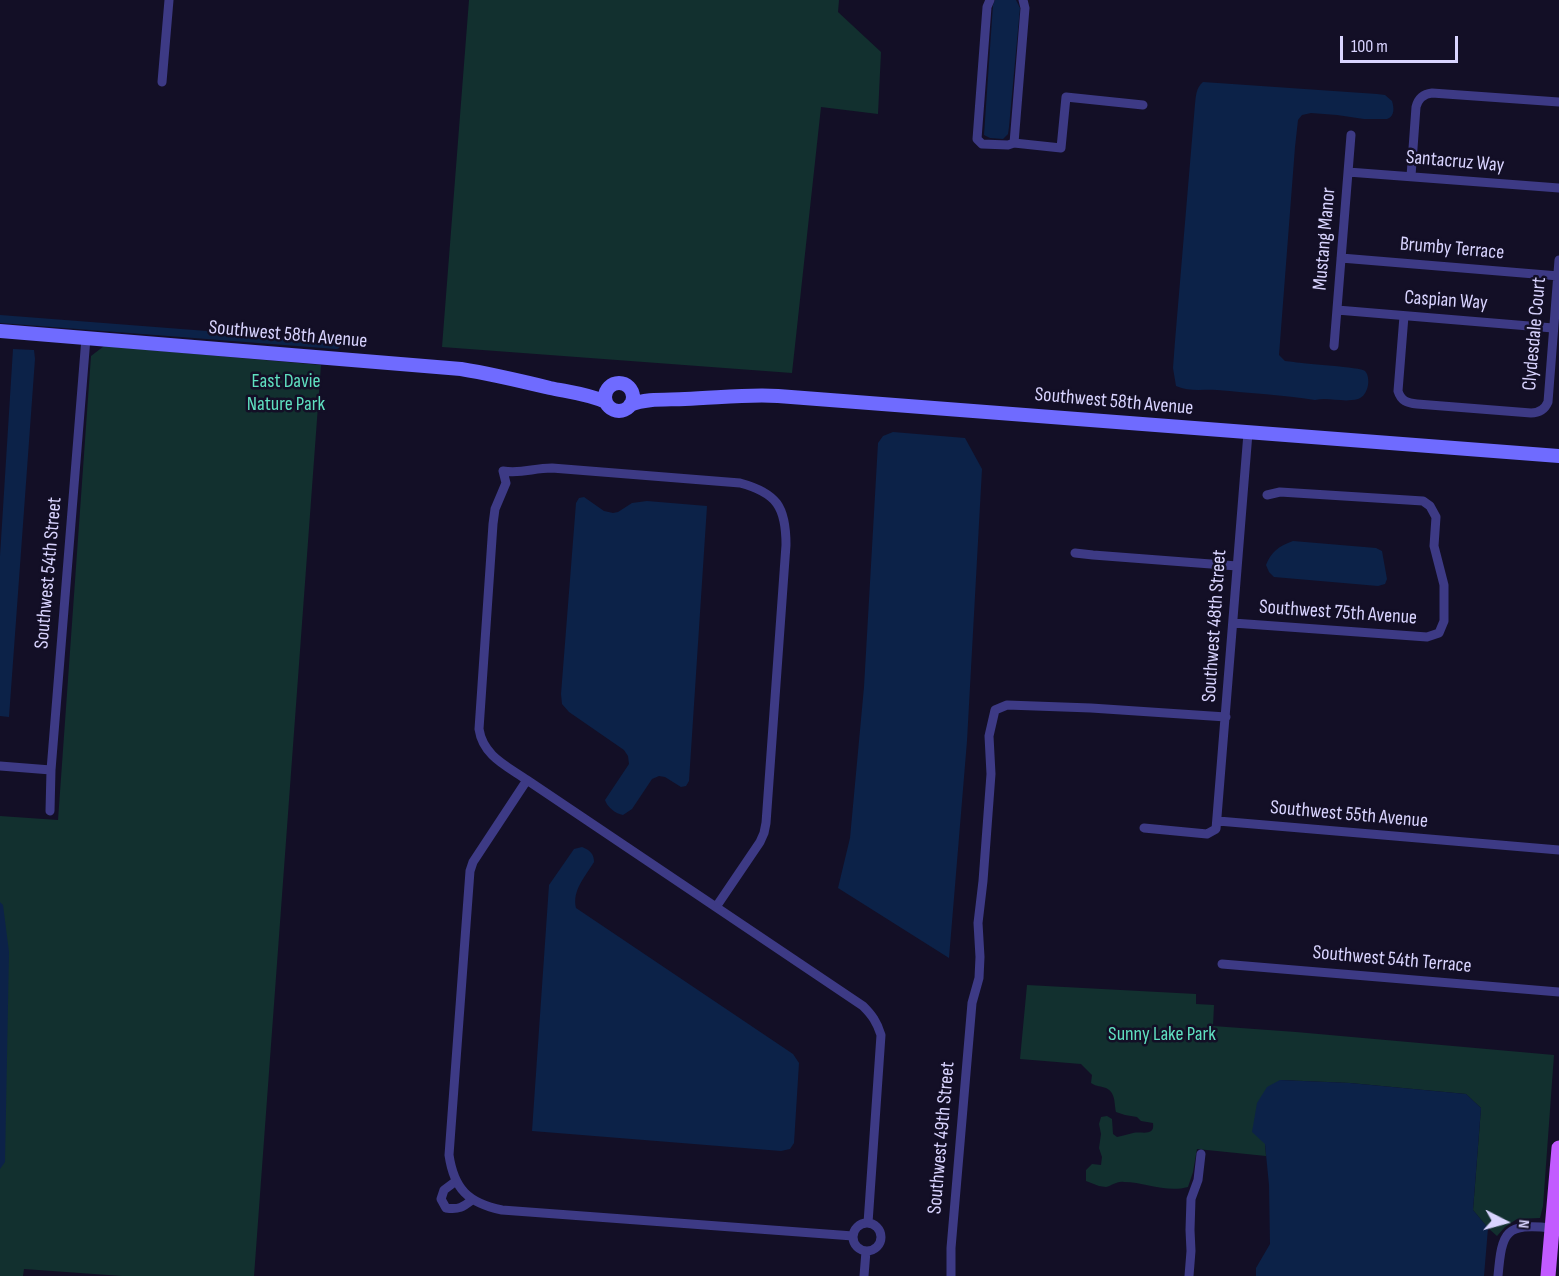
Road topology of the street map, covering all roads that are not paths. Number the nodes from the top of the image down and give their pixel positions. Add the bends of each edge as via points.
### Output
1 (169, 0) edge
2 (990, 0) edge
3 (1023, 0) edge
4 (162, 82) dead end
5 (1559, 102) edge
6 (1143, 105) dead end
7 (1351, 135) dead end
8 (1014, 143) junction
9 (1348, 172) junction
10 (1411, 176) junction
11 (1559, 188) edge
12 (1341, 258) junction
13 (1559, 260) edge
14 (1558, 276) edge
15 (1337, 310) junction
16 (1404, 316) junction
17 (1553, 328) junction
18 (0, 331) edge
19 (86, 338) junction
20 (1334, 346) dead end
21 (1554, 379) edge
22 (608, 387) junction
23 (630, 388) junction
24 (571, 391) junction
25 (665, 399) junction
26 (606, 402) junction
27 (630, 405) junction
28 (1248, 433) junction
29 (1559, 456) edge
30 (1267, 495) dead end
31 (1075, 553) dead end
32 (1237, 566) junction
33 (1233, 623) junction
34 (1226, 717) junction
35 (0, 766) edge
36 (51, 770) junction
37 (527, 780) junction
38 (50, 811) dead end
39 (1218, 822) junction
40 (1144, 828) dead end
41 (1559, 850) edge
42 (716, 907) junction
43 (1222, 964) dead end
44 (1559, 992) edge
45 (1559, 1148) edge
46 (1201, 1154) dead end
47 (456, 1181) junction
48 (472, 1200) junction
49 (868, 1223) junction
50 (1557, 1228) edge
51 (853, 1236) junction
52 (866, 1251) junction
53 (864, 1276) edge
54 (951, 1276) edge
55 (1189, 1276) edge
56 (1498, 1276) edge
57 (1548, 1276) edge

1 - 4 street
2 - 8 street via 977,139 982,144
3 - 8 street
5 - 10 street via 1426,94 1416,107
6 - 8 street via 1066,98 1061,148
7 - 9 street, Mustang Manor
9 - 10 street, Santacruz Way
9 - 12 street, Mustang Manor
10 - 11 street, Santacruz Way
12 - 14 street, Brumby Terrace
12 - 15 street, Mustang Manor
13 - 14 street, Clydesdale Court
14 - 17 street, Clydesdale Court
15 - 16 street, Caspian Way
15 - 20 street, Mustang Manor
16 - 17 street, Caspian Way
16 - 21 street, Clydesdale Court via 1398,391 1405,402 1539,412 1548,402
17 - 21 street, Clydesdale Court
18 - 19 street, Southwest 58th Avenue
19 - 24 street, Southwest 58th Avenue via 452,368
19 - 36 street, Southwest 54th Street
22 - 23 street via 617,382
22 - 24 street, Southwest 58th Avenue
22 - 26 street
23 - 25 street, Southwest 58th Avenue
23 - 27 street
24 - 26 street, Southwest 58th Avenue
25 - 27 street, Southwest 58th Avenue
25 - 28 street, Southwest 58th Avenue via 778,396
26 - 27 street via 617,411
28 - 29 street, Southwest 58th Avenue
28 - 32 street, Southwest 48th Street
30 - 33 street, Southwest 75th Avenue via 1280,492 1424,501 1436,517 1434,546 1444,585 1444,621 1439,633 1427,637
31 - 32 street
32 - 33 street, Southwest 48th Street
33 - 34 street, Southwest 48th Street
34 - 39 street, Southwest 48th Street
34 - 54 street, Southwest 49th Street via 1007,705 995,710 989,736 990,784 978,922 979,978 972,1003
35 - 36 street
36 - 38 street, Southwest 54th Street
37 - 42 street
37 - 42 street via 493,756 479,729 493,524 506,483 503,471 552,468 740,483 767,493 780,509 786,538 766,823 760,842
37 - 47 street via 470,871 449,1155
39 - 40 street via 1216,830 1208,834
39 - 41 street, Southwest 55th Avenue
42 - 49 street via 863,1006 878,1024
43 - 44 street, Southwest 54th Terrace
45 - 50 main road
46 - 55 street via 1191,1199
47 - 48 street
47 - 48 street via 444,1190 441,1199 446,1208 463,1207
48 - 51 street via 502,1210
49 - 51 street via 860,1225
49 - 52 street via 878,1228 881,1238 876,1248
50 - 56 street via 1514,1228 1505,1236 1500,1249
50 - 57 main road
51 - 52 street via 856,1246
52 - 53 street

